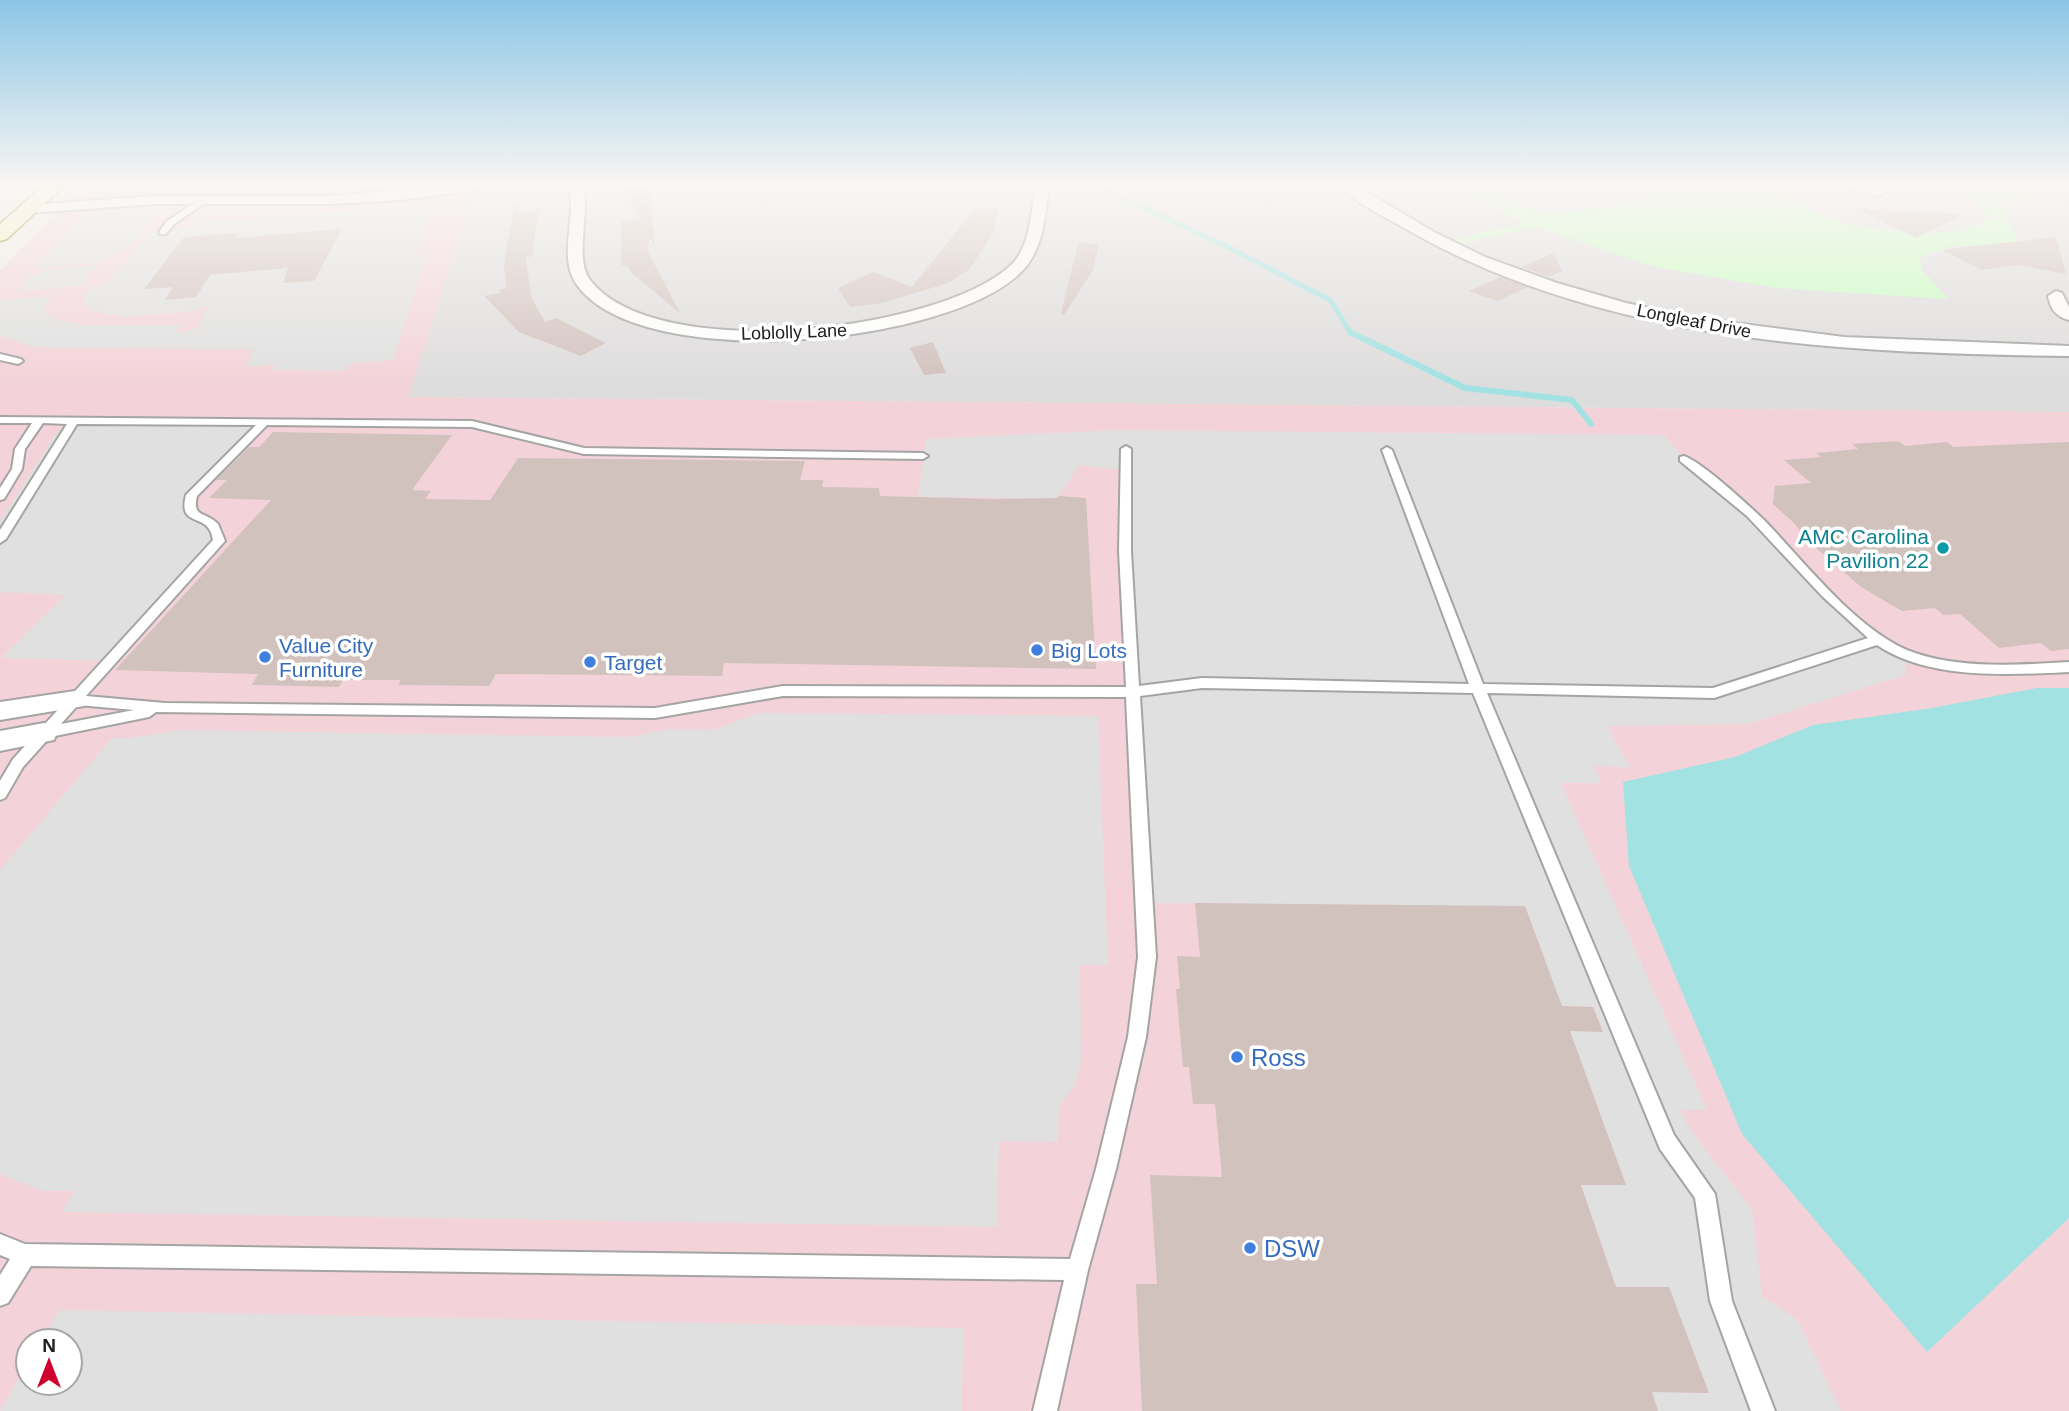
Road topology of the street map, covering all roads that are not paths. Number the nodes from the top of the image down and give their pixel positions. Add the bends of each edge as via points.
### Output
1 (577, 252) edge
2 (1028, 252) edge
3 (1463, 252) edge
4 (2056, 296) dead end
5 (2069, 316) edge
6 (2069, 351) edge
7 (0, 357) edge
8 (18, 362) dead end
9 (0, 420) edge
10 (40, 420) junction
11 (74, 420) junction
12 (265, 422) junction
13 (1126, 449) dead end
14 (1387, 450) dead end
15 (923, 456) dead end
16 (1684, 459) dead end
17 (13, 475) junction
18 (0, 484) edge
19 (0, 497) edge
20 (0, 539) edge
21 (1877, 640) junction
22 (2069, 667) edge
23 (1478, 688) junction
24 (1131, 692) junction
25 (75, 700) junction
26 (165, 708) junction
27 (0, 711) edge
28 (44, 733) junction
29 (0, 741) edge
30 (0, 794) edge
31 (0, 1244) edge
32 (24, 1255) junction
33 (1077, 1270) junction
34 (0, 1295) edge
35 (1045, 1411) edge
36 (1763, 1411) edge

1 - 2 street, Loblolly Lane via 575,265 585,286 601,300 635,316 666,326 769,337 876,327 939,311 998,285
3 - 6 street, Longleaf Drive via 1576,295 1730,330 1844,344
4 - 5 street via 2058,306
7 - 8 lane
9 - 10 lane
10 - 11 lane
10 - 17 lane via 20,449
11 - 12 lane
11 - 20 lane
12 - 15 lane via 472,424 584,452
12 - 25 lane via 192,495 192,514 213,523 219,541
13 - 24 lane
14 - 23 lane
16 - 21 lane via 1749,512
17 - 18 lane
17 - 19 lane
21 - 22 lane via 1907,656 1965,667
21 - 23 lane via 1714,693
23 - 24 lane via 1202,683
23 - 36 lane via 1667,1142 1705,1194 1721,1301
24 - 26 lane via 783,691 655,713
24 - 33 lane via 1147,957 1137,1037
25 - 26 lane
25 - 27 street
25 - 28 lane
26 - 28 lane
28 - 29 street
28 - 30 lane via 18,762
31 - 32 lane
32 - 33 lane
32 - 34 lane
33 - 35 lane

